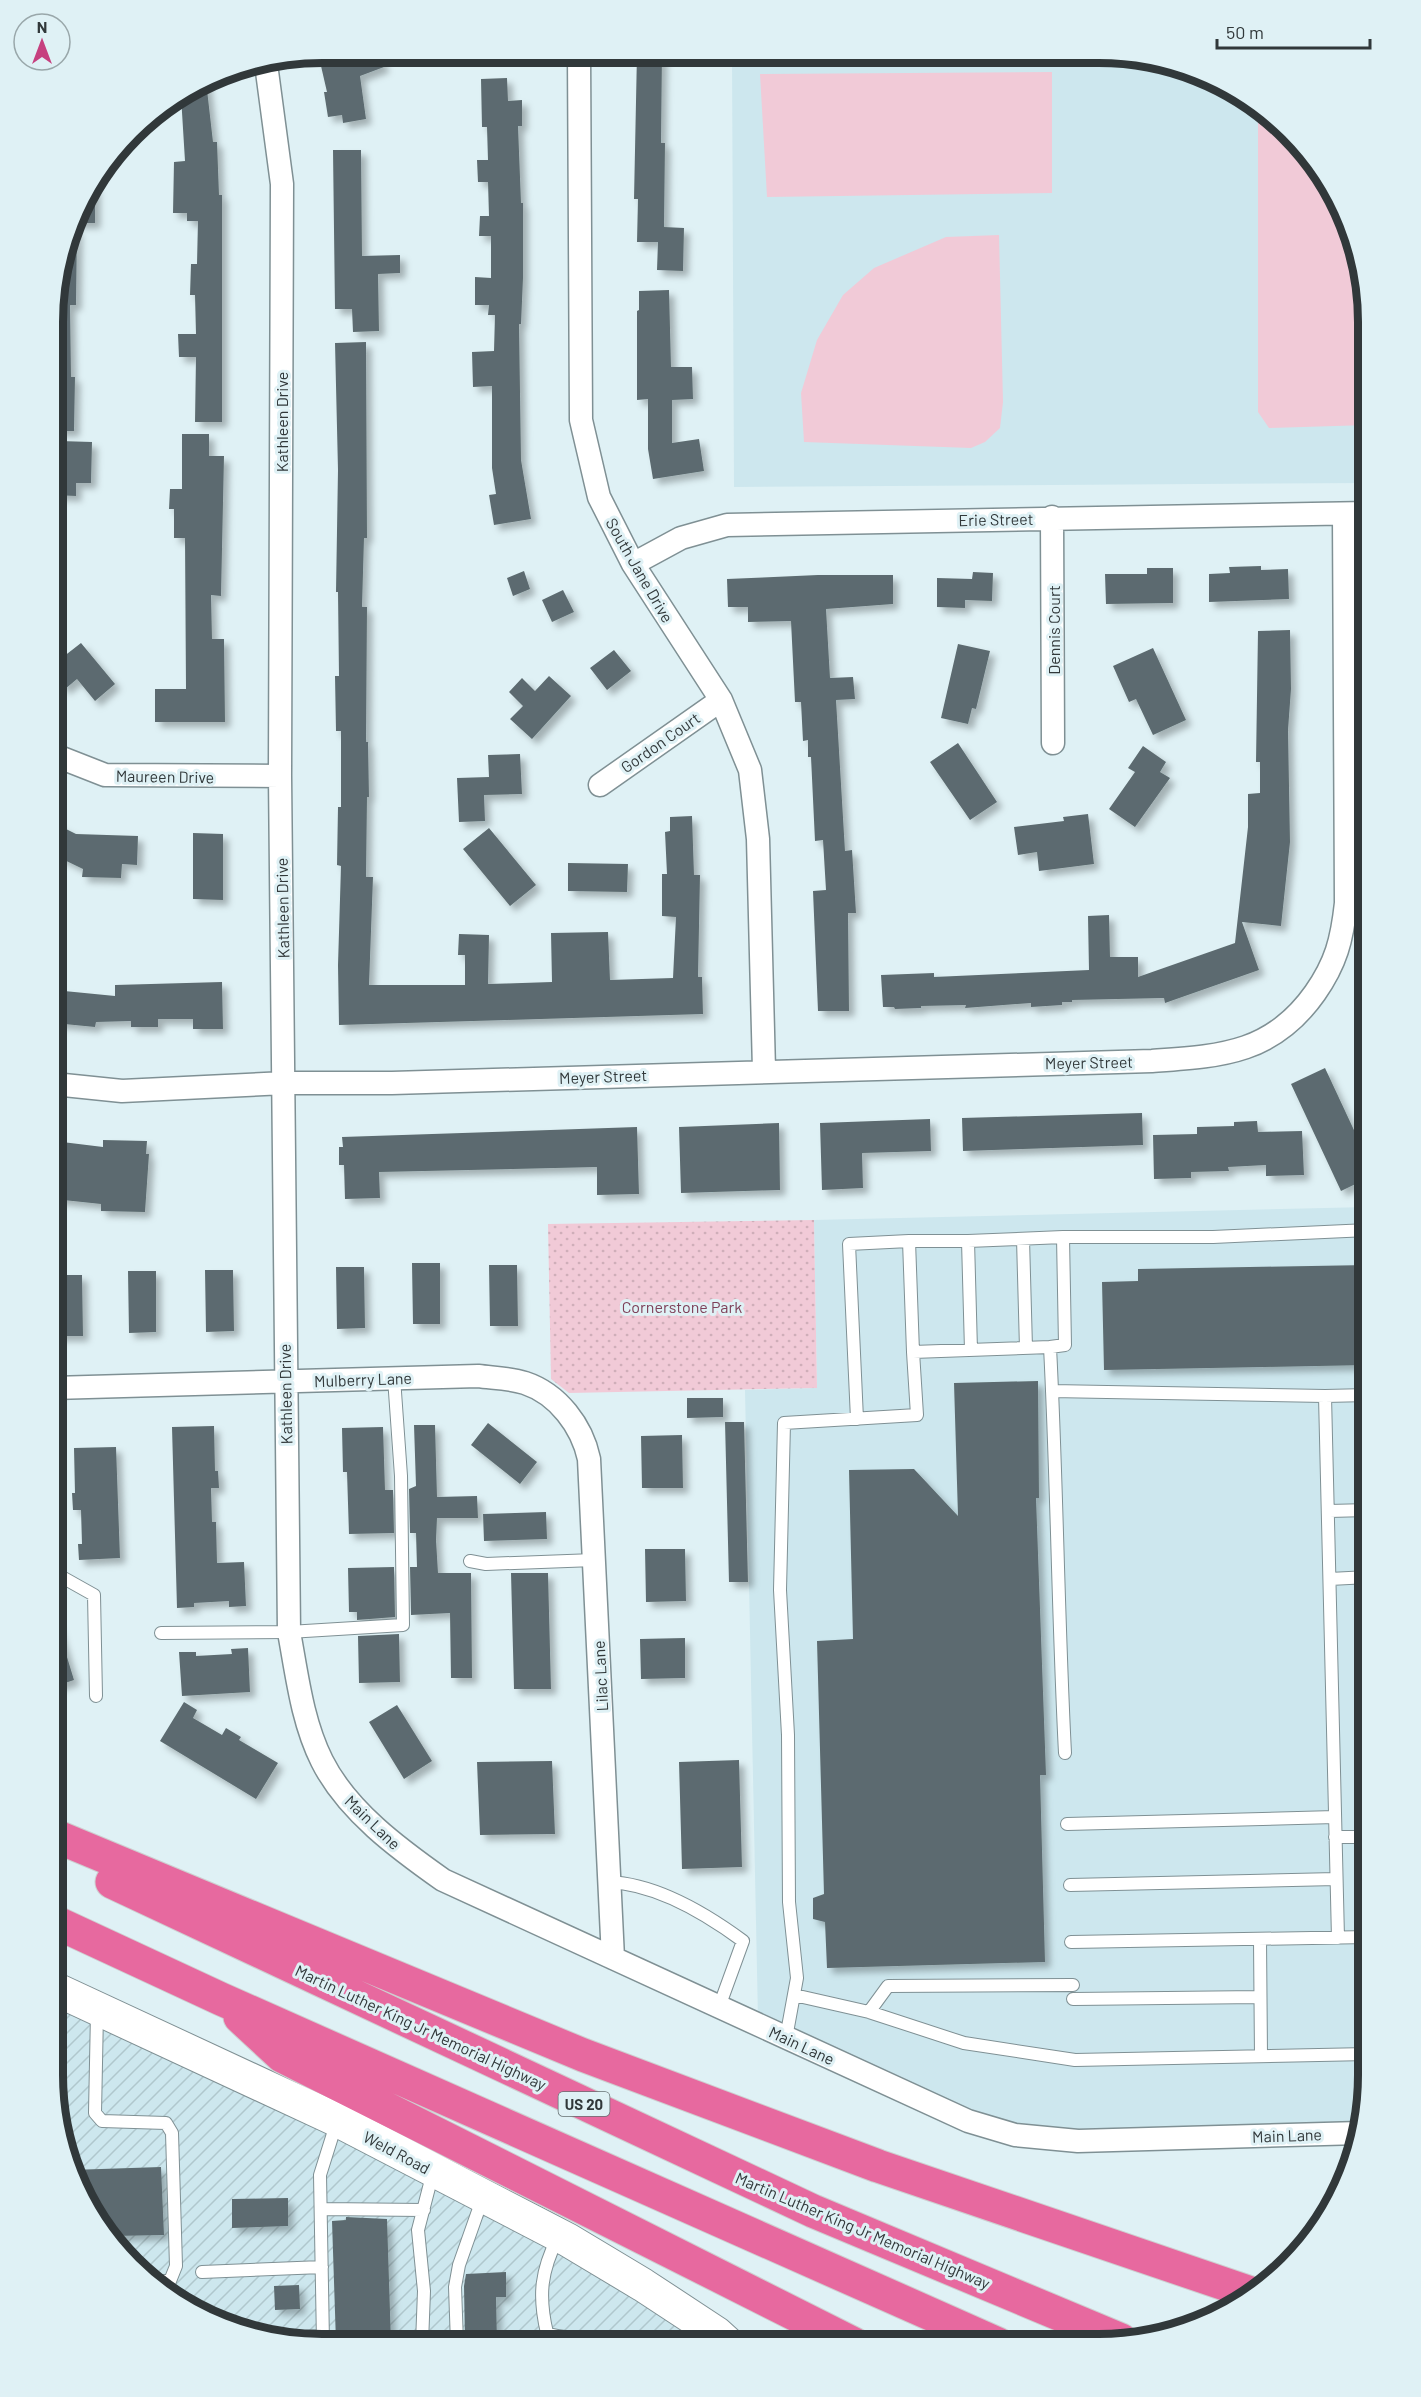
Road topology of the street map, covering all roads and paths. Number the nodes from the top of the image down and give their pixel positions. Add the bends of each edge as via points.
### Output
1 (579, 63) edge
2 (267, 69) edge
3 (1358, 513) edge
4 (1344, 514) junction
5 (1052, 517) junction
6 (633, 564) junction
7 (721, 699) junction
8 (1053, 742) dead end
9 (63, 759) edge
10 (280, 776) junction
11 (600, 785) dead end
12 (764, 1070) junction
13 (285, 1083) junction
14 (63, 1085) edge
15 (1358, 1230) edge
16 (1063, 1237) junction
17 (1023, 1239) junction
18 (969, 1241) junction
19 (909, 1242) junction
20 (1050, 1347) junction
21 (1026, 1348) junction
22 (970, 1350) junction
23 (913, 1352) junction
24 (394, 1378) junction
25 (285, 1382) junction
26 (63, 1388) edge
27 (1052, 1391) junction
28 (1358, 1395) edge
29 (1325, 1396) junction
30 (558, 1403) joint
31 (857, 1419) junction
32 (1358, 1510) edge
33 (1329, 1511) junction
34 (594, 1560) junction
35 (470, 1561) dead end
36 (1358, 1577) edge
37 (63, 1578) edge
38 (1330, 1578) junction
39 (289, 1632) junction
40 (161, 1633) dead end
41 (96, 1696) dead end
42 (318, 1751) joint
43 (1065, 1753) dead end
44 (1335, 1817) junction
45 (1068, 1824) dead end
46 (1335, 1837) junction
47 (1358, 1837) edge
48 (63, 1839) edge
49 (63, 1859) edge
50 (1336, 1879) junction
51 (609, 1882) junction
52 (1070, 1885) dead end
53 (63, 1926) edge
54 (1358, 1937) edge
55 (1338, 1938) junction
56 (1260, 1940) junction
57 (1071, 1942) dead end
58 (613, 1958) junction
59 (1072, 1985) dead end
60 (63, 1993) edge
61 (794, 1995) junction
62 (1260, 1997) junction
63 (221, 1999) junction
64 (1073, 1999) dead end
65 (719, 2007) junction
66 (97, 2008) junction
67 (870, 2012) junction
68 (786, 2038) junction
69 (1358, 2054) edge
70 (1261, 2056) junction
71 (337, 2120) junction
72 (1351, 2133) edge
73 (434, 2171) junction
74 (484, 2196) junction
75 (321, 2209) junction
76 (424, 2210) junction
77 (559, 2235) junction
78 (322, 2267) junction
79 (202, 2272) dead end
80 (165, 2281) edge
81 (1243, 2290) edge
82 (322, 2334) edge
83 (422, 2334) edge
84 (457, 2334) edge
85 (550, 2334) edge
86 (717, 2334) edge
87 (834, 2334) edge
88 (975, 2334) edge
89 (1106, 2334) edge

1 - 6 street, South Jane Drive via 581,420 598,497
2 - 10 street, Kathleen Drive via 282,184
3 - 4 street, Erie Street
4 - 5 street, Erie Street
4 - 12 street, Meyer Street via 1348,868 1342,939 1330,970 1304,1010 1278,1034 1242,1049 1212,1055 1152,1061
5 - 6 street, Erie Street via 727,525 681,538
5 - 8 street, Dennis Court
6 - 7 street, South Jane Drive
7 - 11 street, Gordon Court
7 - 12 street, South Jane Drive via 750,770 756,805
9 - 10 street, Maureen Drive via 105,775
10 - 13 street, Kathleen Drive
12 - 13 street, Meyer Street
13 - 14 street, Meyer Street via 122,1091
13 - 25 street, Kathleen Drive
15 - 16 lane via 1213,1237
16 - 17 lane
16 - 20 lane via 1065,1346
17 - 18 lane
17 - 21 lane
18 - 19 lane
18 - 22 lane
19 - 23 lane
19 - 31 lane via 849,1244
20 - 21 lane
20 - 27 lane
21 - 22 lane
22 - 23 lane
23 - 31 lane via 917,1415
24 - 25 street, Mulberry Lane
24 - 30 street, Mulberry Lane via 478,1376 507,1380 525,1383
24 - 39 lane via 401,1476 403,1625
25 - 26 street, Mulberry Lane
25 - 39 street, Kathleen Drive
27 - 29 lane
27 - 43 lane
28 - 29 lane
29 - 33 lane
30 - 34 street, Lilac Lane via 586,1443
31 - 61 lane via 784,1423 780,1590 788,1735 789,1902 797,1978
32 - 33 lane
33 - 38 lane
34 - 35 lane via 486,1564
34 - 51 street, Lilac Lane
36 - 38 lane
37 - 41 lane via 94,1595
38 - 44 lane
39 - 40 lane
39 - 42 street, Kathleen Drive via 304,1711
42 - 58 street, Main Lane via 333,1780 359,1810 425,1867 472,1895
44 - 45 lane
44 - 46 lane
46 - 47 lane
46 - 50 lane
48 - 81 highway via 583,2055 878,2166
49 - 89 highway, Martin Luther King Jr Memorial Highway / US 20 via 813,2211
50 - 52 lane
50 - 55 lane
51 - 58 street, Lilac Lane
51 - 65 lane via 631,1883 679,1903 718,1922 743,1941
53 - 63 highway
54 - 55 lane
55 - 56 lane
56 - 57 lane
56 - 62 lane
58 - 65 street, Main Lane
59 - 67 lane via 888,1986
60 - 66 street, Weld Road
61 - 67 lane
61 - 68 lane
62 - 64 lane
62 - 70 lane
63 - 87 highway via 282,2056
63 - 88 highway
65 - 68 street, Main Lane
66 - 71 street, Weld Road
66 - 80 lane via 95,2113 102,2121 166,2123 172,2133 176,2266 170,2281
67 - 70 lane via 964,2043 1075,2060
68 - 72 street, Main Lane via 969,2121 1015,2135 1078,2141
69 - 70 lane
71 - 73 street, Weld Road
71 - 75 lane via 320,2175
73 - 74 street, Weld Road
73 - 76 lane
74 - 77 street, Weld Road
74 - 84 lane via 454,2287
75 - 76 lane
75 - 78 lane
76 - 83 lane via 418,2230 424,2291
77 - 85 lane via 542,2274 544,2319
77 - 86 street, Weld Road
78 - 79 lane
78 - 82 lane

